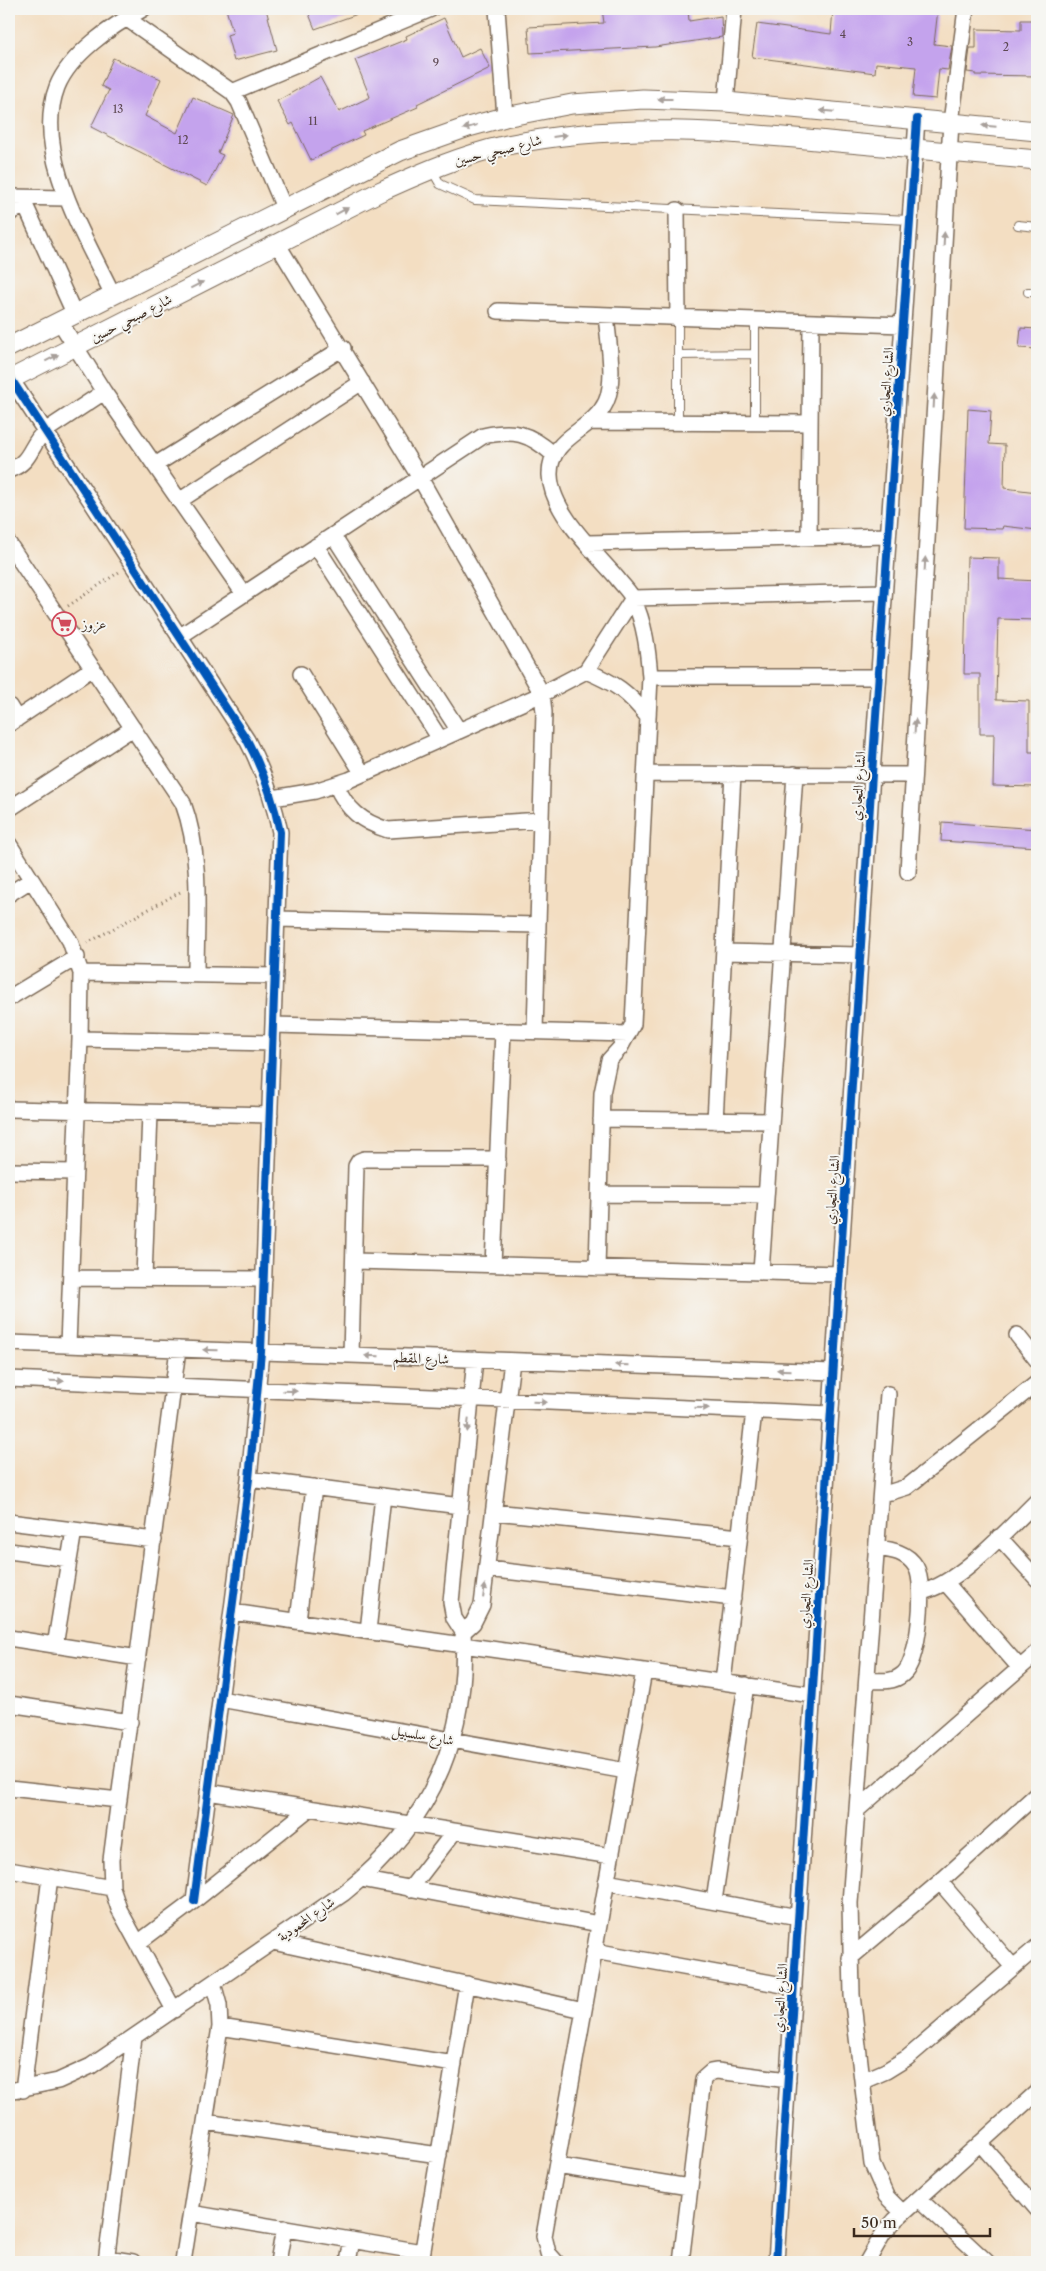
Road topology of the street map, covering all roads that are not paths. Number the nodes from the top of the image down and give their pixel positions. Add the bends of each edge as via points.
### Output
1 (143, 9) edge
2 (431, 9) edge
3 (497, 9) edge
4 (734, 9) edge
5 (966, 9) edge
6 (126, 18) junction
7 (232, 92) junction
8 (726, 102) junction
9 (505, 117) junction
10 (917, 119) junction
11 (951, 122) junction
12 (1037, 130) edge
13 (915, 150) junction
14 (949, 152) junction
15 (1037, 160) edge
16 (431, 168) junction
17 (67, 198) junction
18 (19, 200) edge
19 (285, 210) junction
20 (677, 210) junction
21 (9, 213) edge
22 (910, 220) junction
23 (1018, 225) dead end
24 (1037, 227) edge
25 (278, 244) junction
26 (1028, 292) dead end
27 (1037, 292) edge
28 (114, 295) junction
29 (498, 311) dead end
30 (606, 315) junction
31 (67, 318) junction
32 (678, 318) junction
33 (755, 320) junction
34 (811, 323) junction
35 (903, 325) junction
36 (76, 346) junction
37 (9, 347) edge
38 (343, 348) junction
39 (755, 354) junction
40 (678, 355) junction
41 (10, 380) edge
42 (362, 382) junction
43 (104, 392) junction
44 (589, 422) junction
45 (678, 422) junction
46 (755, 422) junction
47 (810, 423) junction
48 (45, 431) junction
49 (553, 454) junction
50 (155, 465) junction
51 (9, 470) edge
52 (420, 478) junction
53 (179, 501) junction
54 (333, 535) junction
55 (888, 536) junction
56 (809, 538) junction
57 (588, 543) junction
58 (9, 544) edge
59 (316, 546) junction
60 (884, 592) junction
61 (244, 594) junction
62 (633, 598) junction
63 (179, 637) junction
64 (93, 668) junction
65 (586, 671) junction
66 (302, 674) dead end
67 (650, 677) junction
68 (878, 677) junction
69 (542, 694) junction
70 (9, 706) edge
71 (647, 716) junction
72 (13, 722) edge
73 (133, 728) junction
74 (459, 731) junction
75 (440, 740) junction
76 (363, 774) junction
77 (645, 774) junction
78 (733, 774) junction
79 (795, 774) junction
80 (872, 774) junction
81 (912, 774) junction
82 (336, 786) junction
83 (273, 798) junction
84 (9, 809) edge
85 (541, 820) junction
86 (9, 844) edge
87 (908, 872) dead end
88 (32, 880) junction
89 (9, 894) edge
90 (277, 919) junction
91 (538, 925) junction
92 (724, 952) junction
93 (75, 953) junction
94 (782, 954) junction
95 (860, 955) junction
96 (81, 974) junction
97 (196, 975) junction
98 (275, 976) junction
99 (9, 998) edge
100 (273, 1025) junction
101 (504, 1031) junction
102 (534, 1031) junction
103 (628, 1034) junction
104 (80, 1039) junction
105 (272, 1043) junction
106 (9, 1109) edge
107 (77, 1111) junction
108 (150, 1113) junction
109 (270, 1115) junction
110 (601, 1119) junction
111 (715, 1120) junction
112 (771, 1121) junction
113 (498, 1159) junction
114 (9, 1171) edge
115 (75, 1172) junction
116 (599, 1194) junction
117 (766, 1195) junction
118 (354, 1261) junction
119 (493, 1265) junction
120 (597, 1268) junction
121 (761, 1272) junction
122 (839, 1274) junction
123 (71, 1278) junction
124 (144, 1278) junction
125 (264, 1279) junction
126 (1017, 1335) dead end
127 (9, 1343) edge
128 (68, 1345) junction
129 (178, 1349) junction
130 (261, 1352) junction
131 (351, 1355) junction
132 (474, 1359) junction
133 (1037, 1360) edge
134 (512, 1361) junction
135 (833, 1372) junction
136 (9, 1379) edge
137 (1037, 1383) edge
138 (173, 1386) junction
139 (257, 1390) junction
140 (888, 1394) dead end
141 (471, 1399) junction
142 (507, 1400) junction
143 (754, 1410) junction
144 (830, 1414) junction
145 (249, 1479) junction
146 (314, 1487) junction
147 (881, 1493) junction
148 (383, 1496) junction
149 (1037, 1501) edge
150 (460, 1506) junction
151 (494, 1512) junction
152 (9, 1522) edge
153 (74, 1530) junction
154 (999, 1536) junction
155 (740, 1537) junction
156 (154, 1540) junction
157 (876, 1548) junction
158 (9, 1551) edge
159 (70, 1559) junction
160 (487, 1569) junction
161 (1037, 1578) edge
162 (946, 1583) junction
163 (921, 1592) junction
164 (733, 1598) junction
165 (232, 1612) junction
166 (298, 1621) junction
167 (368, 1631) junction
168 (9, 1638) edge
169 (463, 1638) junction
170 (56, 1646) junction
171 (1037, 1653) edge
172 (138, 1658) junction
173 (1020, 1668) junction
174 (644, 1671) junction
175 (867, 1680) junction
176 (723, 1682) junction
177 (746, 1685) junction
178 (812, 1695) junction
179 (220, 1699) junction
180 (9, 1704) edge
181 (130, 1722) junction
182 (452, 1740) junction
183 (626, 1771) junction
184 (9, 1788) edge
185 (208, 1792) junction
186 (1037, 1794) edge
187 (119, 1800) junction
188 (310, 1808) junction
189 (857, 1810) junction
190 (411, 1825) junction
191 (454, 1832) junction
192 (611, 1856) junction
193 (9, 1870) edge
194 (50, 1877) junction
195 (361, 1879) junction
196 (606, 1882) junction
197 (940, 1882) junction
198 (112, 1888) junction
199 (410, 1889) junction
200 (194, 1901) junction
201 (714, 1901) junction
202 (798, 1917) junction
203 (599, 1924) junction
204 (138, 1942) junction
205 (274, 1942) junction
206 (1037, 1947) edge
207 (594, 1951) junction
208 (850, 1958) junction
209 (1014, 1968) junction
210 (213, 1983) junction
211 (467, 1984) junction
212 (794, 1987) junction
213 (174, 2010) junction
214 (584, 2010) junction
215 (220, 2028) junction
216 (134, 2037) junction
217 (454, 2064) junction
218 (788, 2080) junction
219 (862, 2081) junction
220 (16, 2091) edge
221 (1037, 2092) edge
222 (205, 2122) junction
223 (980, 2143) junction
224 (439, 2155) junction
225 (557, 2166) junction
226 (690, 2187) junction
227 (919, 2199) junction
228 (1037, 2209) edge
229 (191, 2213) junction
230 (903, 2214) junction
231 (284, 2228) junction
232 (352, 2240) junction
233 (422, 2257) edge
234 (107, 2260) edge
235 (870, 2261) edge
236 (133, 2262) edge
237 (183, 2262) edge
238 (278, 2262) edge
239 (348, 2262) edge
240 (556, 2262) edge
241 (681, 2262) edge
242 (776, 2262) edge
243 (987, 2262) edge

1 - 6 street
2 - 7 street
3 - 9 street
4 - 8 street
5 - 11 street
6 - 7 street
6 - 17 street via 112,26 68,68 57,86 51,130 56,163
7 - 19 street
8 -> 9 street, شارع صبحي حسين via 679,98 616,100 572,104
10 -> 8 street, شارع صبحي حسين
9 -> 19 street, شارع صبحي حسين via 400,151
10 - 11 street, شارع صبحي حسين
10 - 13 street, الشارع التجاري
12 -> 11 street, شارع صبحي حسين
11 - 14 street
13 - 14 street, شارع صبحي حسين
16 -> 13 street, شارع صبحي حسين via 505,146 618,130 719,131
13 - 22 street, الشارع التجاري
14 - 15 street, شارع صبحي حسين
81 -> 14 street
16 - 20 lane via 440,184 475,200
25 -> 16 street, شارع صبحي حسين
17 - 18 street
17 - 28 street
18 - 21 street
18 - 31 street
19 - 28 street, شارع صبحي حسين
20 - 22 lane
20 - 32 street
22 - 35 street, الشارع التجاري
23 - 24 lane
36 -> 25 street, شارع صبحي حسين
25 - 38 street
26 - 27 lane
28 - 31 street, شارع صبحي حسين
29 - 30 street
30 - 32 street
30 - 44 street via 611,386 600,412
31 - 36 street
31 - 37 street, شارع صبحي حسين
32 - 33 street
32 - 40 lane
33 - 34 street
33 - 39 lane
34 - 35 street
34 - 47 street
35 - 55 street, الشارع التجاري
41 -> 36 street, شارع صبحي حسين
36 - 43 street
38 - 42 street
38 - 50 street
39 - 40 lane
39 - 46 lane
40 - 45 lane
41 - 48 street
42 - 52 street
42 - 53 street
43 - 48 street
43 - 50 street
44 - 45 street
44 - 49 street via 564,440
45 - 46 street
46 - 47 street
47 - 56 street
48 - 51 street via 37,438 28,458
48 - 63 street
49 - 52 street via 539,442 521,434 501,432 482,436
49 - 57 street via 550,474 553,493 562,511
50 - 53 street
52 - 54 street
52 - 69 street
53 - 61 street
54 - 59 street
54 - 74 street
55 - 56 street
55 - 60 street, الشارع التجاري
56 - 57 street
57 - 62 street
58 - 64 street
59 - 61 street
59 - 75 street
60 - 62 street
60 - 68 street, الشارع التجاري
61 - 63 street
62 - 65 street
62 - 67 street via 644,632
63 - 83 street via 247,740
64 - 72 street
64 - 73 street
65 - 69 street
65 - 71 street via 611,682 632,697
66 - 76 street
67 - 68 street
67 - 71 street
68 - 80 street, الشارع التجاري
69 - 74 street
69 - 85 street
70 - 72 street
71 - 77 street
73 - 84 street
73 - 97 street via 183,803 192,827 196,853
74 - 75 street
75 - 76 street
76 - 82 street
77 - 78 street
77 - 103 street via 633,1024
78 - 79 street
78 - 92 street
79 - 80 street
79 - 94 street
80 - 81 street
80 - 95 street, الشارع التجاري
81 - 87 street
82 - 83 street
82 - 85 street via 355,815 388,830
83 - 90 street via 280,832
85 - 91 street
86 - 88 street
88 - 89 street
88 - 93 street
90 - 91 street
90 - 98 street
91 - 102 street
92 - 94 street
92 - 111 street
93 - 96 street
93 - 99 street
94 - 95 street
94 - 112 street
95 - 122 street, الشارع التجاري
96 - 97 street
96 - 104 street
97 - 98 street
98 - 100 street
100 - 101 street
100 - 105 street
101 - 102 street
101 - 113 street
102 - 103 street
103 - 110 street via 609,1060 602,1093
104 - 105 street
104 - 107 street
105 - 109 street
106 - 107 street
107 - 108 street
107 - 115 street
108 - 109 street
108 - 124 street
109 - 125 street
110 - 111 street
110 - 116 street
111 - 112 street
112 - 117 street
113 - 118 street via 364,1159 359,1162 356,1166
113 - 119 street
114 - 115 street
115 - 123 street
116 - 117 street
116 - 120 street
117 - 121 street
118 - 119 street
118 - 131 street
119 - 120 street
120 - 121 street
121 - 122 street
122 - 135 street, الشارع التجاري
123 - 124 street
123 - 128 street
124 - 125 street
125 - 130 street
126 - 133 street
127 - 128 street, شارع المقطم
128 - 129 street, شارع المقطم
130 -> 129 street, شارع المقطم
129 - 138 street
130 - 131 street, شارع المقطم
130 - 139 street
132 -> 131 street, شارع المقطم
132 - 134 street, شارع المقطم
132 - 141 street
135 -> 134 street, شارع المقطم
134 - 142 street
135 - 144 street, الشارع التجاري
136 -> 138 street
137 - 147 street via 907,1487
138 - 139 street
138 - 156 street
139 -> 141 street
139 - 145 street
140 - 147 street
141 - 142 street
141 -> 150 street
142 -> 143 street
142 - 151 street
143 - 144 street
143 - 155 street
144 - 178 street, الشارع التجاري
145 - 146 street
145 - 165 street
146 - 148 street
146 - 166 street
147 - 157 street
148 - 150 street
148 - 167 street
149 - 154 street
150 - 169 street via 451,1602
151 - 155 street
151 - 160 street
152 - 153 street
153 - 156 street
153 - 159 street
154 - 161 street
154 - 162 street
155 - 164 street
156 - 172 street
157 - 163 street via 896,1552 913,1562 921,1580
157 - 175 street
158 - 159 street
159 - 170 street
160 - 164 street
169 -> 160 street via 480,1612
162 - 163 street
162 - 173 street
163 - 175 street via 914,1656 908,1668 893,1679
164 - 176 street
165 - 166 street
165 - 179 street
166 - 167 street
167 - 169 street
168 - 170 street
169 - 174 street
169 - 182 street, شارع المحمودية via 463,1683
170 - 172 street
171 - 173 street
172 - 181 street
173 - 189 street
174 - 176 street
174 - 183 street
175 - 189 street
176 - 177 street
177 - 178 street
177 - 201 street
178 - 202 street, الشارع التجاري
179 - 182 street, شارع سلسبيل
179 - 185 street
180 - 181 street
181 - 187 street
182 - 183 street, شارع سلسبيل
182 - 190 street, شارع المحمودية via 439,1776
183 - 192 street
184 - 187 street
185 - 188 street
185 - 200 street
186 - 197 street
187 - 198 street via 111,1860
188 - 190 street
188 - 200 street
189 - 208 street via 850,1904
190 - 191 street
190 - 195 street, شارع المحمودية via 388,1854
191 - 192 street
191 - 199 street
192 - 196 street
193 - 194 street
194 - 198 street
194 - 220 street
195 - 199 street
195 - 205 street, شارع المحمودية
196 - 201 street
196 - 203 street
197 - 208 street
197 - 209 street
198 - 204 street via 119,1909
199 - 203 street
200 - 204 street
201 - 202 street
202 - 212 street, الشارع التجاري
203 - 207 street
204 - 213 street
205 - 210 street, شارع المحمودية
205 - 211 street
206 - 209 street
207 - 212 street
207 - 214 street
208 - 219 street
209 - 219 street via 907,2058
210 - 213 street, شارع المحمودية
210 - 215 street via 219,2005
211 - 214 street
211 - 217 street
212 - 218 street, الشارع التجاري
213 - 216 street, شارع المحمودية
214 - 225 street
215 - 217 street
215 - 222 street
216 - 220 street, شارع المحمودية via 75,2074
216 - 234 street
217 - 224 street
218 - 226 street via 716,2071 706,2075 700,2084
218 - 242 street, الشارع التجاري
219 - 230 street via 872,2164 886,2196
221 - 223 street
222 - 224 street
222 - 229 street
223 - 227 street
223 - 228 street
224 - 233 street
225 - 226 street
225 - 240 street via 544,2236 548,2253
226 - 241 street
227 - 230 street
227 - 243 street
229 - 231 street
229 - 237 street
230 - 235 street via 883,2234
231 - 232 street
231 - 238 street
232 - 233 street
232 - 239 street
234 - 236 street

